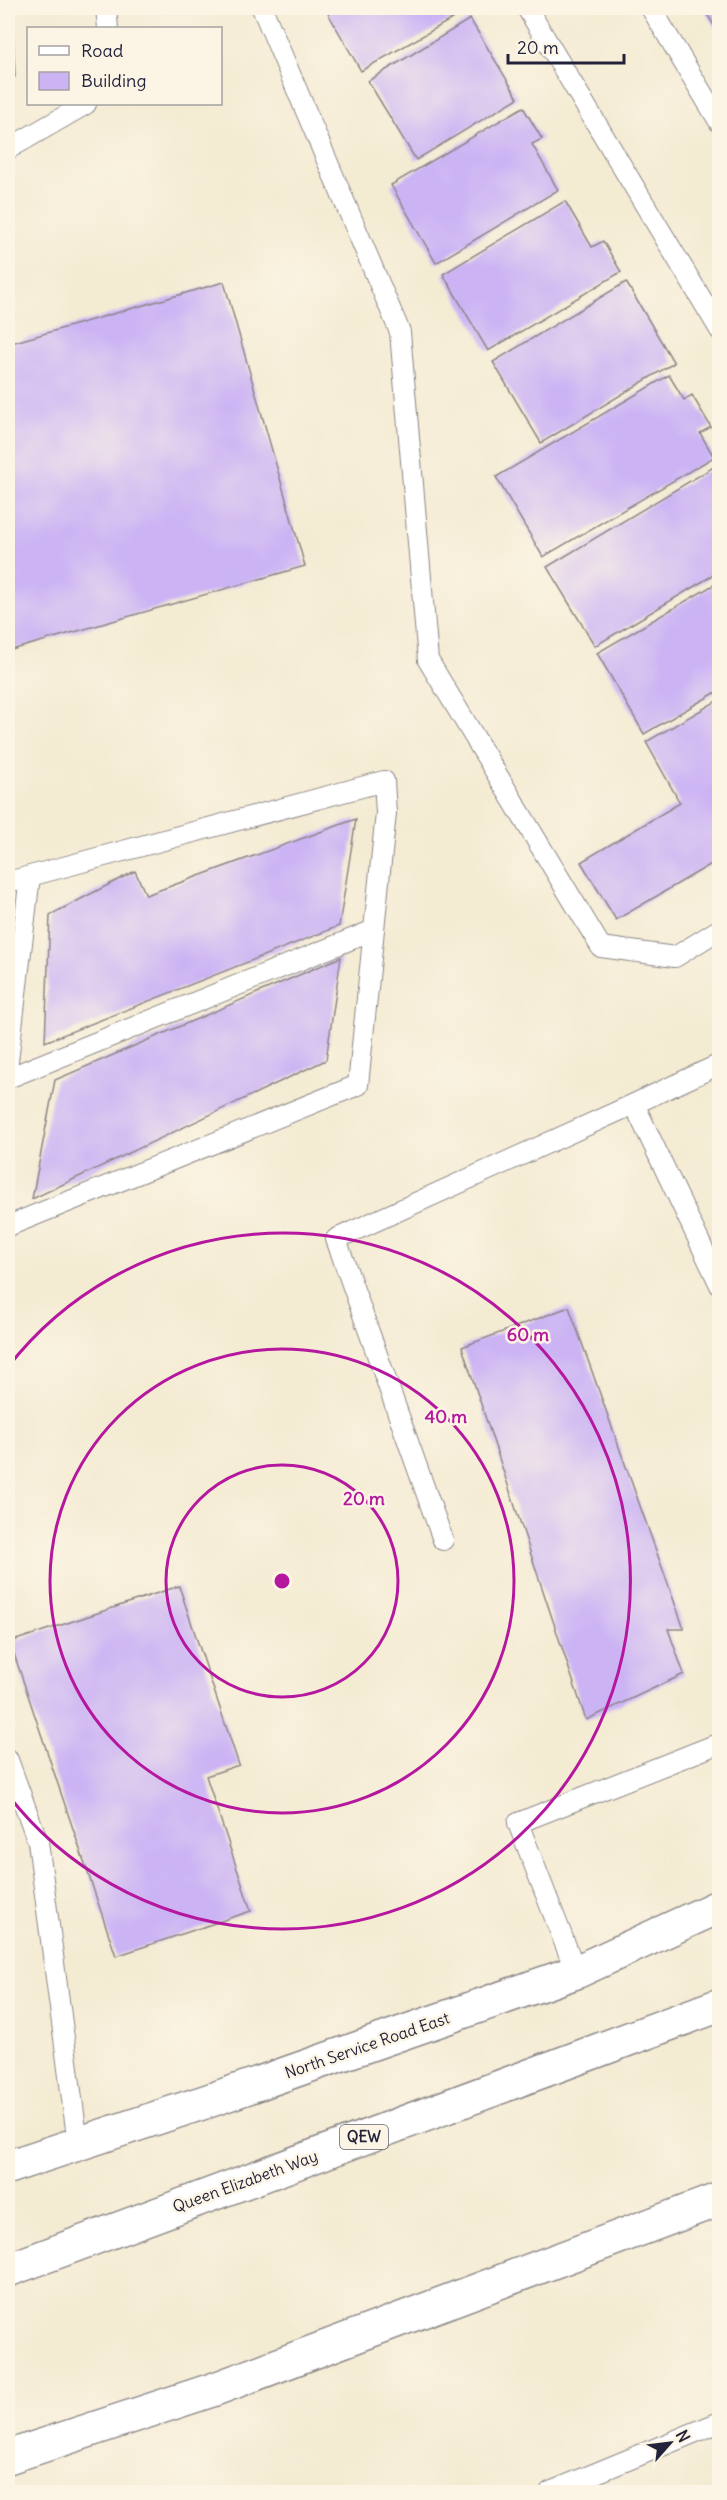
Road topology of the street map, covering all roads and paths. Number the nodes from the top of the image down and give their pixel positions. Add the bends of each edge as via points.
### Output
1 (106, 8) edge
2 (262, 8) edge
3 (527, 8) edge
4 (651, 8) edge
5 (108, 27) edge
6 (84, 105) edge
7 (720, 123) edge
8 (8, 149) edge
9 (720, 330) edge
10 (30, 876) junction
11 (8, 882) edge
12 (720, 929) edge
13 (374, 930) junction
14 (9, 1027) edge
15 (8, 1061) edge
16 (720, 1064) edge
17 (8, 1078) edge
18 (634, 1104) junction
19 (8, 1226) edge
20 (720, 1285) edge
21 (443, 1540) dead end
22 (720, 1743) edge
23 (8, 1760) edge
24 (720, 1906) edge
25 (576, 1971) junction
26 (720, 2005) edge
27 (78, 2144) junction
28 (8, 2167) edge
29 (720, 2199) edge
30 (8, 2270) edge
31 (720, 2422) edge
32 (8, 2457) edge
33 (550, 2493) edge

1 - 5 lane
2 - 12 lane via 400,332 428,660 601,947 675,957
3 - 9 lane
4 - 7 lane
6 - 8 lane
10 - 11 lane
10 - 13 lane via 384,781 386,813
10 - 14 lane
13 - 17 lane
13 - 19 lane via 358,1085
14 - 15 lane
16 - 18 lane
18 - 20 lane
18 - 21 lane via 336,1239
22 - 25 lane via 518,1823
23 - 27 lane via 38,1842
24 - 25 main road, North Service Road East
25 - 27 main road, North Service Road East
26 - 30 main road, Queen Elizabeth Way / QEW
27 - 28 main road, North Service Road East
29 - 32 main road via 215,2389
31 - 33 lane

